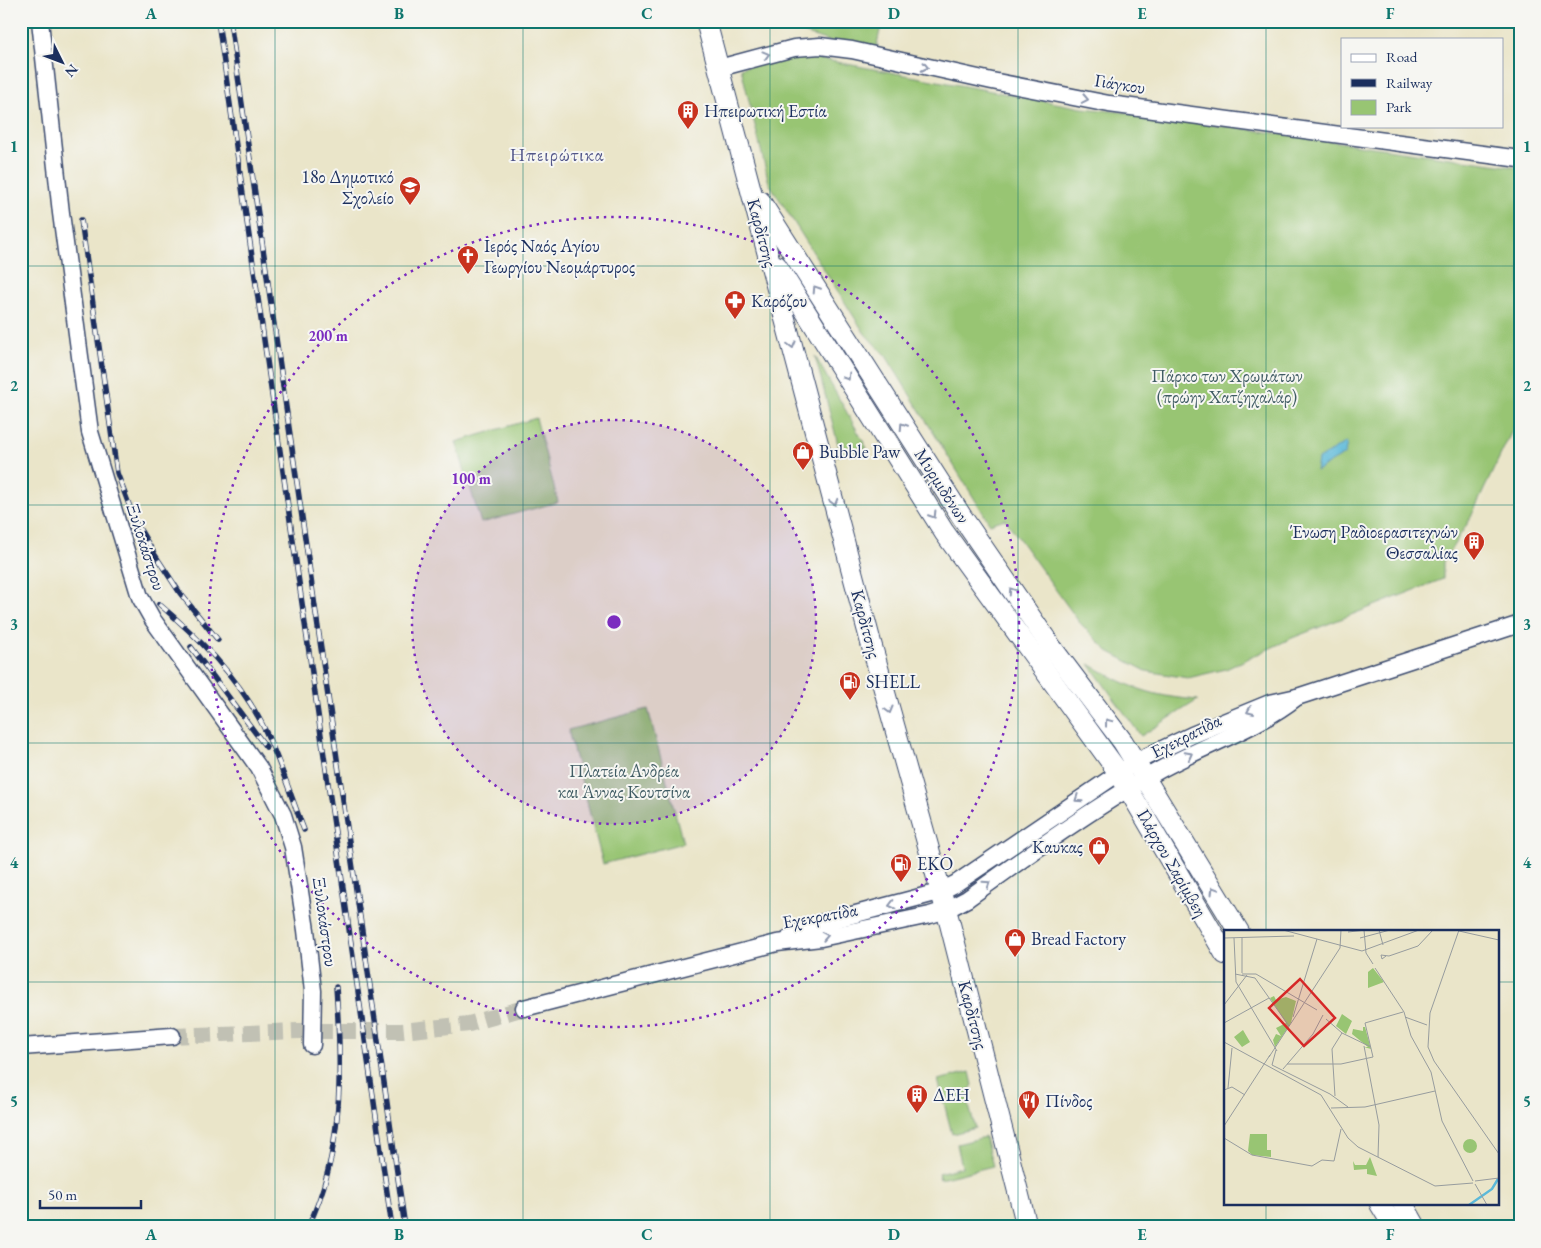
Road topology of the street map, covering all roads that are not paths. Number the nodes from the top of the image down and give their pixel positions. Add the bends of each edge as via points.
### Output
1 (40, 21) edge
2 (706, 21) edge
3 (719, 68) junction
4 (1520, 159) edge
5 (749, 185) junction
6 (766, 247) junction
7 (1520, 624) edge
8 (1132, 776) junction
9 (939, 892) junction
10 (946, 910) junction
11 (1238, 930) edge
12 (777, 943) junction
13 (1224, 952) edge
14 (524, 1008) tunnel mouth
15 (172, 1036) tunnel mouth
16 (312, 1045) dead end
17 (21, 1047) edge
18 (1381, 1206) edge
19 (1404, 1206) edge
20 (1026, 1227) edge
21 (1394, 1227) edge
22 (1416, 1227) edge

1 - 16 street, Ξυλοκάστρου via 65,250 90,432 140,597 261,772 286,822 298,871 306,930 313,991
2 - 3 main road, Καρδίτσης
3 -> 4 street, Γιάγκου via 794,48 820,46 1109,104
3 - 5 main road, Καρδίτσης
5 - 6 main road, Καρδίτσης
8 -> 5 main road, Μυρμιδόνων
6 -> 8 main road, Μυρμιδόνων via 944,532
6 -> 9 main road, Καρδίτσης
7 - 8 street, Εχεκρατίδα via 1270,703 1192,735
8 -> 9 street, Εχεκρατίδα
10 -> 8 street, Εχεκρατίδα
11 -> 8 main road, Ιλάρχου Σαρίμβεη
8 - 13 main road, Ιλάρχου Σαρίμβεη
9 - 10 main road, Καρδίτσης
9 -> 12 street, Εχεκρατίδα via 818,924
12 -> 10 street, Εχεκρατίδα via 821,938
10 - 20 main road, Καρδίτσης
12 - 14 street
15 - 17 street
18 - 21 main road
19 - 22 main road

